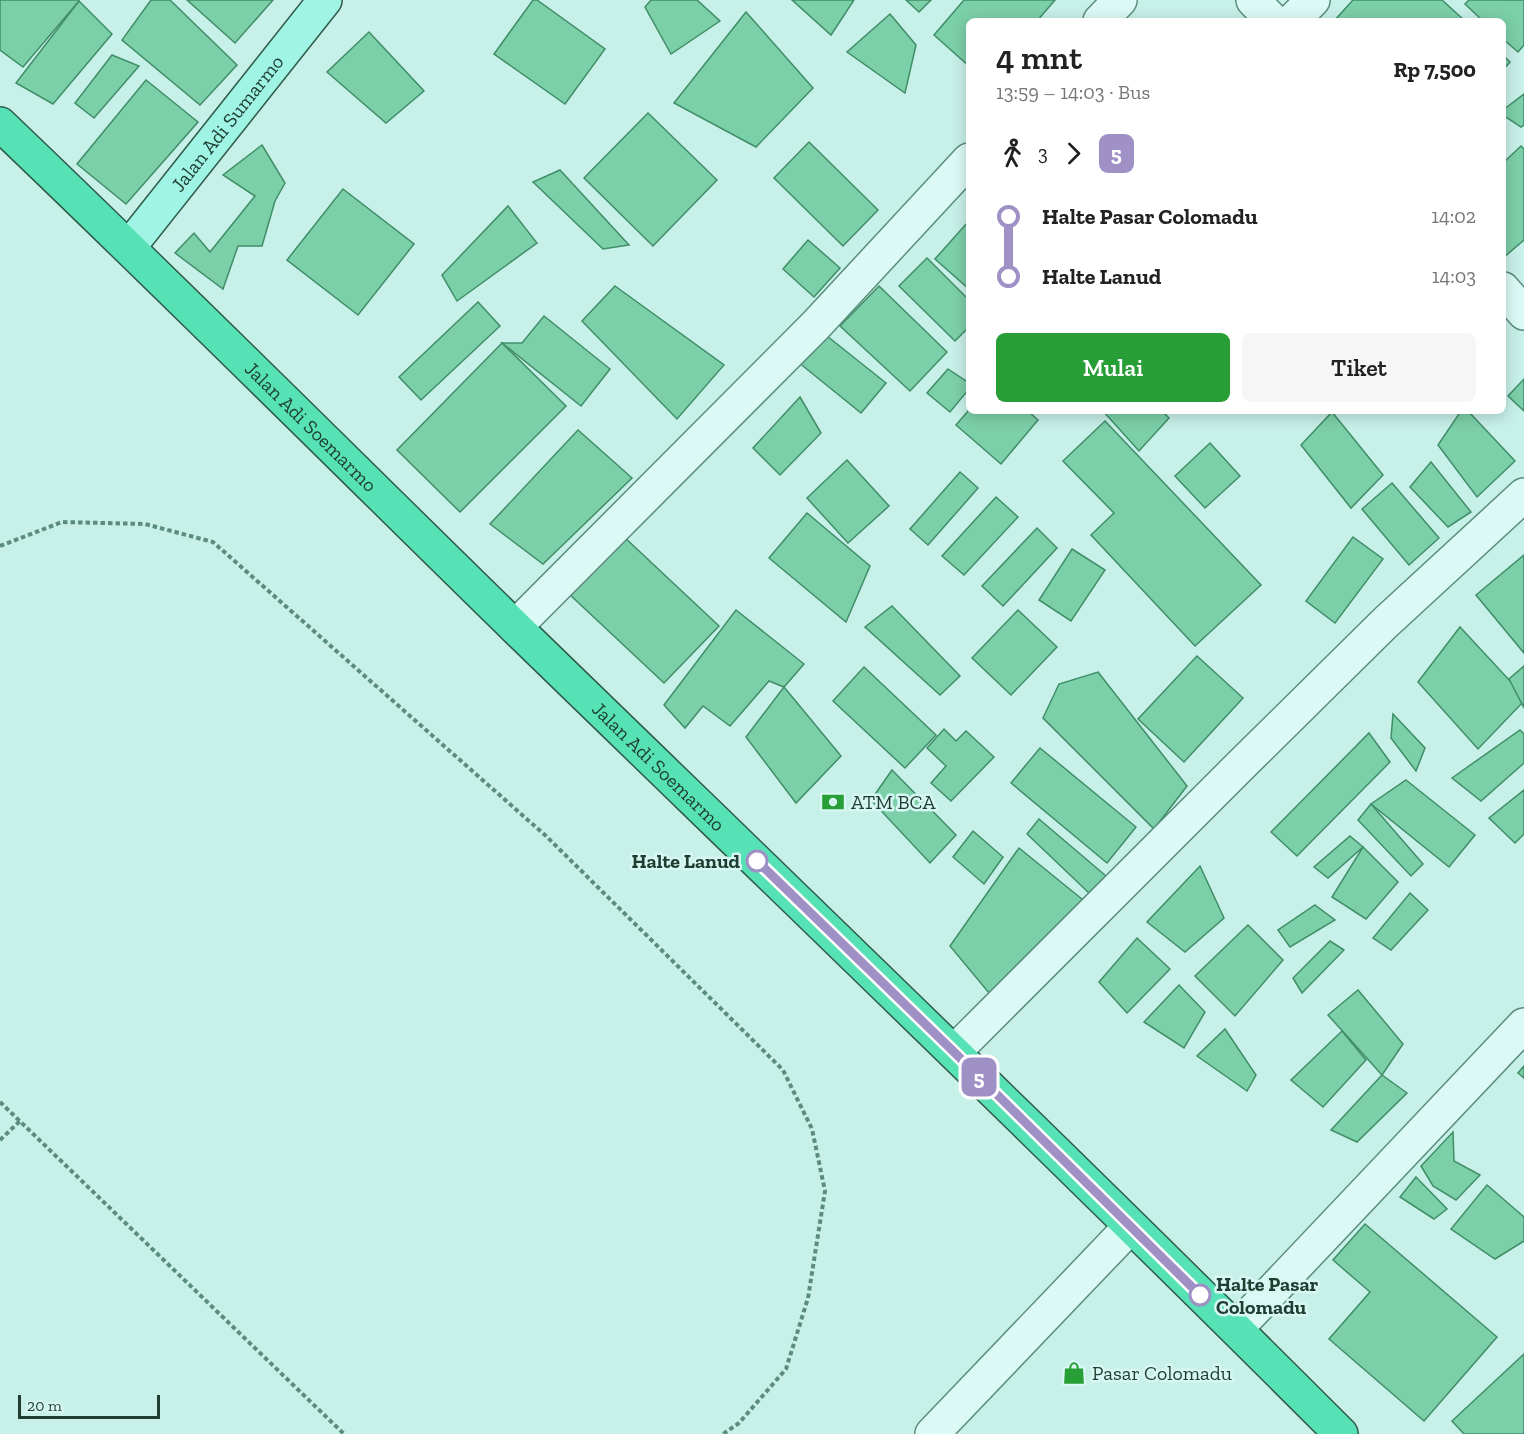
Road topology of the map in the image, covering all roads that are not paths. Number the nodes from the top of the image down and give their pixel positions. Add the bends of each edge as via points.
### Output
1 (325, 0) edge
2 (1120, 0) edge
3 (1253, 0) edge
4 (1313, 0) edge
5 (1103, 18) edge
6 (1270, 18) edge
7 (1295, 18) edge
8 (0, 124) edge
9 (966, 163) edge
10 (129, 247) junction
11 (1506, 292) edge
12 (1524, 313) edge
13 (1524, 495) edge
14 (515, 627) junction
15 (1524, 1025) edge
16 (954, 1052) junction
17 (1130, 1227) junction
18 (1236, 1329) junction
19 (932, 1434) edge
20 (1341, 1434) edge

1 - 10 main road, Jalan Adi Sumarmo
2 - 5 street
3 - 6 street
4 - 7 street
8 - 10 highway, Jalan Adi Soemarmo
9 - 14 street via 816,325
10 - 14 highway, Jalan Adi Soemarmo
11 - 12 street
13 - 16 street via 1385,622
14 - 16 highway, Jalan Adi Soemarmo
15 - 18 street
16 - 17 highway, Jalan Adi Soemarmo
17 - 18 highway, Jalan Adi Soemarmo
17 - 19 street
18 - 20 highway, Jalan Adi Soemarmo

